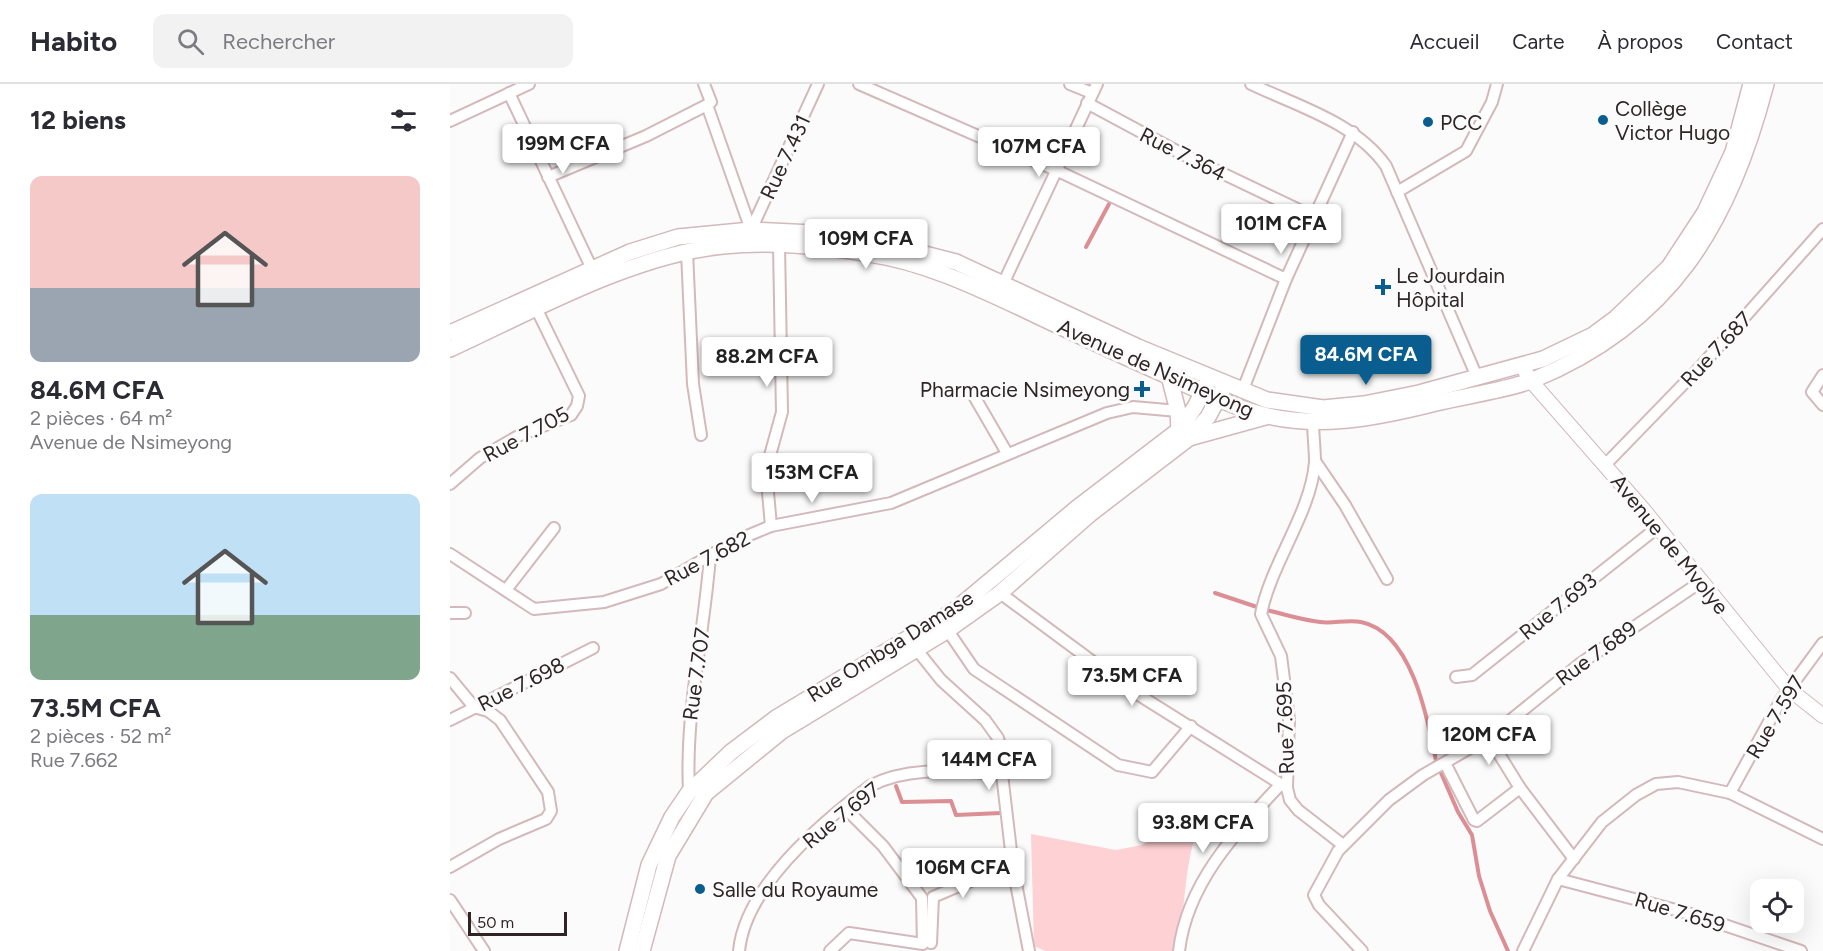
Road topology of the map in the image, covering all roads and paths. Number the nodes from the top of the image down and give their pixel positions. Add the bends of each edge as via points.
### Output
1 (529, 84) edge
2 (704, 84) edge
3 (818, 84) edge
4 (859, 84) edge
5 (1070, 84) edge
6 (1251, 84) edge
7 (1497, 84) edge
8 (1751, 84) edge
9 (1766, 84) edge
10 (509, 93) junction
11 (1092, 94) edge
12 (707, 105) junction
13 (450, 121) edge
14 (1353, 132) junction
15 (1058, 171) junction
16 (548, 177) junction
17 (1397, 192) junction
18 (1314, 218) junction
19 (751, 230) junction
20 (1823, 230) edge
21 (779, 245) junction
22 (687, 252) junction
23 (592, 269) junction
24 (1286, 279) junction
25 (1003, 284) junction
26 (537, 310) junction
27 (450, 333) edge
28 (450, 349) edge
29 (1522, 366) junction
30 (1823, 375) edge
31 (1169, 376) junction
32 (1477, 377) junction
33 (1209, 378) junction
34 (1531, 381) junction
35 (1225, 385) junction
36 (1242, 392) junction
37 (1203, 393) junction
38 (974, 396) dead end
39 (1218, 399) junction
40 (1823, 405) edge
41 (1178, 411) junction
42 (1268, 416) junction
43 (1313, 420) junction
44 (1184, 434) junction
45 (701, 435) dead end
46 (1007, 453) junction
47 (1315, 461) junction
48 (1605, 465) junction
49 (450, 484) edge
50 (771, 526) junction
51 (1658, 527) junction
52 (554, 528) dead end
53 (450, 554) edge
54 (710, 556) junction
55 (1387, 579) dead end
56 (1702, 581) junction
57 (506, 590) junction
58 (1000, 593) junction
59 (450, 613) edge
60 (465, 613) dead end
61 (944, 625) junction
62 (1823, 643) edge
63 (593, 648) dead end
64 (917, 650) junction
65 (1456, 677) dead end
66 (450, 678) edge
67 (1789, 689) junction
68 (474, 707) junction
69 (1823, 716) edge
70 (450, 720) edge
71 (1191, 726) junction
72 (1491, 736) junction
73 (1444, 763) junction
74 (1002, 774) junction
75 (1284, 786) junction
76 (1520, 788) junction
77 (689, 792) junction
78 (1730, 793) junction
79 (844, 807) junction
80 (1823, 839) edge
81 (1343, 845) junction
82 (1574, 859) junction
83 (450, 867) edge
84 (1013, 868) junction
85 (1558, 879) junction
86 (450, 900) edge
87 (931, 943) dead end
88 (1526, 950) edge
89 (484, 951) edge
90 (627, 951) edge
91 (642, 951) edge
92 (739, 951) edge
93 (830, 951) edge
94 (1029, 951) edge
95 (1179, 951) edge
96 (1362, 951) edge
97 (1801, 951) edge

1 - 10 street
2 - 12 street via 711,98
3 - 19 street, Rue 7.431
4 - 15 street
5 - 11 street, Rue 7.364
6 - 14 street
7 - 17 street via 1492,102 1466,151
8 - 29 main road, Avenue de Nsimeyong via 1725,173 1694,231 1669,267 1638,300 1593,335
9 - 34 main road, Avenue de Nsimeyong via 1746,155 1717,220 1692,260 1627,328
10 - 13 street
10 - 16 street
11 - 15 street
11 - 18 street, Rue 7.364 via 1182,154
12 - 16 street via 646,136
12 - 19 street
14 - 17 street via 1379,155
14 - 18 street
15 - 24 street
15 - 25 street
16 - 23 street
17 - 32 street
18 - 24 street
19 - 23 main road, Avenue de Nsimeyong via 678,237
19 - 25 main road, Avenue de Nsimeyong via 813,233 904,247 956,262
20 - 48 street, Rue 7.687 via 1702,366
21 - 22 main road, Avenue de Nsimeyong via 721,246
21 - 31 main road, Avenue de Nsimeyong via 871,254 930,268
21 - 50 street via 782,412 766,470
22 - 26 main road, Avenue de Nsimeyong via 612,276
22 - 45 street via 693,384
23 - 27 main road, Avenue de Nsimeyong
24 - 36 street
25 - 33 main road, Avenue de Nsimeyong
26 - 28 main road, Avenue de Nsimeyong
26 - 49 street, Rue 7.705 via 579,396 577,406 571,415 520,435 480,458
29 - 32 main road, Avenue de Nsimeyong
29 - 34 street, Avenue de Mvolye
30 - 40 street via 1812,392
31 - 37 main road, Avenue de Nsimeyong
31 - 41 main road
32 - 36 main road, Avenue de Nsimeyong via 1419,393 1339,407 1292,405
33 - 35 main road, Avenue de Nsimeyong
33 - 37 main road, Rue Ombga Damase
34 - 43 main road, Avenue de Nsimeyong via 1367,419
34 - 48 street, Avenue de Mvolye
35 - 36 main road, Avenue de Nsimeyong
35 - 39 main road, Rue Ombga Damase
37 - 39 main road, Avenue de Nsimeyong
37 - 44 main road, Rue Ombga Damase
38 - 46 street
39 - 42 main road, Avenue de Nsimeyong
39 - 44 main road, Rue Ombga Damase via 1208,417
41 - 44 main road
41 - 46 street, Rue 7.682 via 1133,407 1107,413
42 - 43 main road, Avenue de Nsimeyong
42 - 44 main road
43 - 47 street, Rue 7.695
44 - 58 main road, Rue Ombga Damase
44 - 61 main road, Rue Ombga Damase via 1077,508 955,610
46 - 50 street, Rue 7.682 via 884,505
47 - 55 street
47 - 75 street, Rue 7.695 via 1301,512 1270,581 1261,614 1281,656 1289,719
48 - 51 street, Avenue de Mvolye
50 - 54 street, Rue 7.682
51 - 56 street, Avenue de Mvolye
51 - 65 street, Rue 7.693 via 1472,675
52 - 57 street
53 - 57 street, Rue 7.682
54 - 57 street, Rue 7.682 via 661,584 604,602 540,610
54 - 77 street, Rue 7.707 via 688,724
56 - 67 street, Avenue de Mvolye
56 - 72 street, Rue 7.689 via 1581,663
58 - 61 main road, Rue Ombga Damase
58 - 71 street via 1131,690
59 - 60 street
61 - 64 main road, Rue Ombga Damase
61 - 71 street via 974,669 1118,765 1152,772
61 - 77 main road, Rue Ombga Damase via 776,718 731,752
62 - 67 street, Rue 7.597
63 - 68 street, Rue 7.698
64 - 74 street via 998,738
64 - 91 main road, Rue Ombga Damase via 782,732 706,793 668,856
66 - 68 street
67 - 69 street, Avenue de Mvolye
67 - 78 street, Rue 7.597
68 - 70 street, Rue 7.698
68 - 83 street via 500,720 548,792 551,811 546,819
71 - 75 street
72 - 73 street, Rue 7.689
72 - 76 street
73 - 76 street via 1477,821
73 - 81 street, Rue 7.689 via 1389,800
74 - 79 street, Rue 7.697 via 932,771 881,780
74 - 84 street
75 - 81 street, Rue 7.695 via 1298,810
75 - 95 street via 1236,832 1206,874 1182,930
76 - 82 street
77 - 90 main road, Rue Ombga Damase via 672,817 650,865
78 - 80 street
78 - 82 street via 1678,782 1656,784 1602,822
79 - 92 street, Rue 7.697 via 812,834 764,889 746,924
79 - 93 street via 883,846 922,898 924,944 849,933
81 - 96 street, Rue 7.689 via 1314,895
82 - 85 street
84 - 87 street via 994,871 933,897
84 - 94 street
85 - 88 street
85 - 97 street, Rue 7.659 via 1695,915
86 - 89 street

